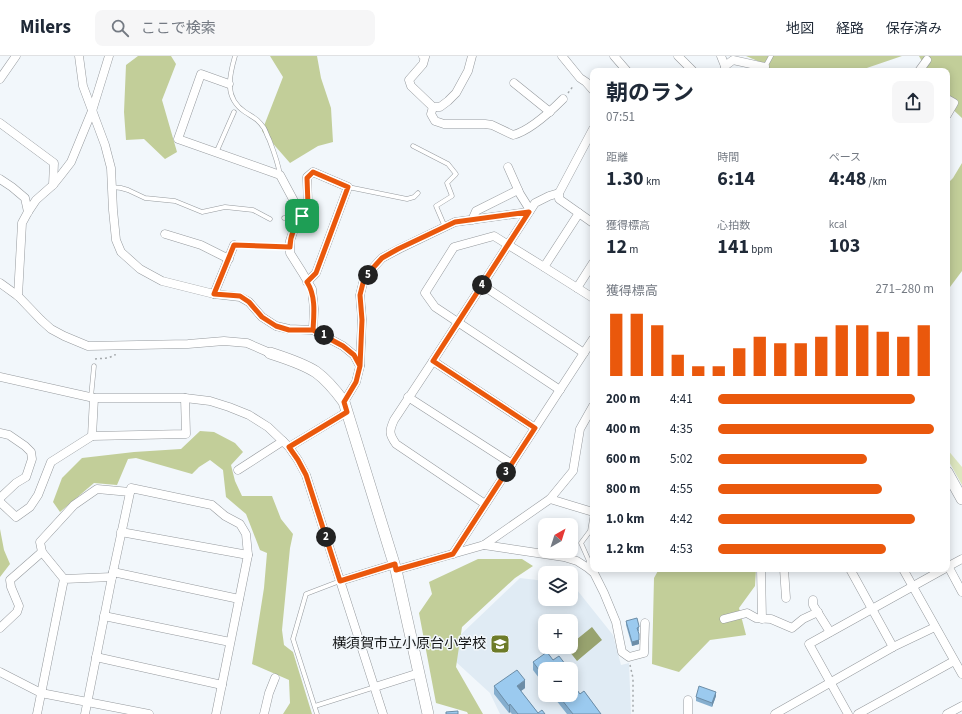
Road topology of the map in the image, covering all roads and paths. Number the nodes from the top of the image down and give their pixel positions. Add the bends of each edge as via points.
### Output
1 (16, 56) edge
2 (79, 56) edge
3 (110, 56) edge
4 (234, 56) edge
5 (423, 56) edge
6 (472, 56) edge
7 (562, 56) edge
8 (614, 56) edge
9 (678, 56) edge
10 (721, 56) edge
11 (771, 56) edge
12 (927, 60) dead end
13 (624, 68) edge
14 (690, 68) edge
15 (725, 68) edge
16 (726, 68) edge
17 (761, 68) edge
18 (765, 68) edge
19 (921, 68) edge
20 (580, 78) junction
21 (0, 79) edge
22 (514, 83) dead end
23 (229, 84) junction
24 (590, 87) edge
25 (563, 99) joint
26 (950, 101) edge
27 (433, 107) junction
28 (950, 110) edge
29 (92, 111) junction
30 (234, 112) dead end
31 (550, 112) junction
32 (0, 123) edge
33 (590, 135) edge
34 (413, 146) dead end
35 (216, 153) junction
36 (508, 167) dead end
37 (280, 175) junction
38 (0, 179) edge
39 (53, 185) junction
40 (112, 187) junction
41 (348, 187) junction
42 (518, 190) junction
43 (418, 193) dead end
44 (559, 193) junction
45 (530, 211) junction
46 (28, 212) junction
47 (579, 213) junction
48 (302, 216) junction
49 (284, 218) dead end
50 (270, 219) dead end
51 (472, 220) junction
52 (590, 221) edge
53 (445, 227) junction
54 (165, 234) dead end
55 (508, 244) junction
56 (234, 245) joint
57 (250, 246) joint
58 (290, 247) junction
59 (229, 259) junction
60 (544, 267) junction
61 (590, 268) edge
62 (307, 282) junction
63 (0, 283) edge
64 (482, 285) junction
65 (577, 288) junction
66 (214, 294) junction
67 (18, 296) junction
68 (590, 296) edge
69 (458, 322) junction
70 (313, 330) junction
71 (590, 344) edge
72 (116, 346) junction
73 (270, 353) joint
74 (584, 353) junction
75 (433, 361) junction
76 (94, 366) joint
77 (360, 366) junction
78 (0, 377) edge
79 (560, 390) junction
80 (92, 397) junction
81 (408, 397) junction
82 (185, 398) junction
83 (345, 407) junction
84 (590, 411) edge
85 (535, 428) junction
86 (0, 433) edge
87 (92, 436) junction
88 (282, 441) junction
89 (289, 447) junction
90 (512, 464) junction
91 (238, 470) dead end
92 (950, 477) edge
93 (130, 492) junction
94 (0, 498) edge
95 (962, 499) edge
96 (550, 500) junction
97 (0, 502) edge
98 (486, 504) junction
99 (590, 511) edge
100 (121, 532) junction
101 (590, 532) edge
102 (484, 545) junction
103 (42, 552) junction
104 (453, 554) junction
105 (248, 555) junction
106 (962, 559) edge
107 (950, 565) edge
108 (396, 567) junction
109 (588, 568) joint
110 (593, 572) edge
111 (761, 572) edge
112 (784, 572) edge
113 (852, 572) edge
114 (905, 572) edge
115 (938, 572) edge
116 (950, 572) edge
117 (112, 574) junction
118 (64, 579) junction
119 (340, 581) junction
120 (913, 586) junction
121 (962, 592) edge
122 (786, 598) dead end
123 (239, 599) junction
124 (813, 600) dead end
125 (872, 608) junction
126 (818, 612) junction
127 (104, 616) junction
128 (724, 619) dead end
129 (762, 619) junction
130 (645, 623) dead end
131 (935, 627) junction
132 (0, 628) edge
133 (830, 632) junction
134 (230, 642) junction
135 (893, 647) junction
136 (96, 657) junction
137 (629, 657) junction
138 (954, 661) junction
139 (0, 672) edge
140 (419, 673) junction
141 (962, 674) edge
142 (275, 678) dead end
143 (830, 682) junction
144 (222, 685) junction
145 (374, 687) junction
146 (42, 693) junction
147 (688, 700) dead end
148 (87, 702) junction
149 (315, 706) junction
150 (962, 706) edge
151 (37, 714) edge
152 (85, 714) edge
153 (149, 714) edge
154 (216, 714) edge
155 (264, 714) edge
156 (317, 714) edge
157 (383, 714) edge
158 (428, 714) edge
159 (633, 714) edge
160 (688, 714) edge
161 (775, 714) edge
162 (848, 714) edge
163 (858, 714) edge
164 (947, 714) edge

1 - 21 street
2 - 29 street via 83,86
3 - 29 street
4 - 23 lane
5 - 27 street via 423,64 410,80 411,86
6 - 27 street via 468,71 456,93 440,107
7 - 20 street
8 - 13 street
9 - 14 street
10 - 15 street
11 - 18 lane
12 - 19 street
16 - 17 street via 733,60
20 - 24 street
20 - 25 path
22 - 31 street
23 - 35 street via 201,74 178,139
23 - 37 lane via 235,103 257,119 265,129
25 - 31 street
26 - 28 street via 954,103
27 - 31 street via 431,114 435,122 492,125 513,135 520,134
29 - 39 street via 71,162
29 - 40 street via 111,168
30 - 35 lane
32 - 39 street via 54,163
33 - 44 street
34 - 53 lane via 448,164 456,174 447,183 452,196 436,206
35 - 37 street
36 - 42 street
37 - 48 street
38 - 46 street via 25,198
39 - 46 street via 36,200
40 - 50 lane via 128,190 146,198 175,201 202,212 225,207 253,210
40 - 66 street via 116,240 121,252 140,269 162,281
41 - 43 lane via 407,199
41 - 48 street via 313,172 307,178 308,205
41 - 62 street via 316,273
42 - 45 street
42 - 51 street via 476,211
44 - 45 street via 535,202
44 - 47 street via 560,199
45 - 51 street
45 - 55 street
46 - 67 street via 22,223
47 - 52 street
47 - 60 street
48 - 49 lane
48 - 58 street via 294,229
51 - 53 street via 455,222
53 - 77 street via 382,258 363,283 360,295
54 - 59 street via 201,245
55 - 60 street
55 - 64 street
55 - 69 street via 494,236 454,247 425,293 435,307
56 - 57 lane
56 - 59 street
57 - 58 path
58 - 62 street via 290,253
59 - 66 street
60 - 65 street
61 - 65 street
62 - 70 street via 312,289
63 - 67 street
64 - 69 street
64 - 74 street
65 - 68 street
66 - 70 street via 240,296 262,317 276,326 289,330
67 - 72 street via 51,329 64,336 88,346
69 - 75 street
69 - 79 street
70 - 77 street via 343,346 354,355
71 - 74 street
72 - 73 street via 224,341 247,343
72 - 76 path via 115,355 94,359
73 - 83 street via 316,372 333,388
74 - 79 street
75 - 81 street
75 - 85 street
76 - 80 lane
77 - 83 street
78 - 80 street
79 - 85 street
80 - 82 street
80 - 87 street
81 - 90 street
81 - 98 street via 390,430 396,444
82 - 87 street via 186,434
82 - 88 street via 210,401 249,415 268,427
83 - 89 street
83 - 108 street
84 - 96 street via 580,429 573,471
85 - 90 street
86 - 94 street via 8,435 24,446 32,459 26,477
87 - 97 street via 51,462 38,495 30,507 16,517
88 - 89 street
88 - 91 street
89 - 119 street via 306,475
90 - 98 street
92 - 95 street
93 - 100 street
93 - 103 street via 97,489 74,504 40,542
93 - 105 street via 130,488 212,505 240,524 246,534
96 - 99 street
96 - 102 street
98 - 104 street
100 - 105 street
100 - 117 street
101 - 109 lane via 581,543 589,560
102 - 104 street
102 - 109 street via 564,557
103 - 118 street
103 - 132 street via 10,580 19,606 17,612
104 - 108 street
105 - 123 street
106 - 107 street
108 - 119 street
108 - 140 street
110 - 137 street via 616,622 622,652
111 - 129 street
112 - 122 street
113 - 125 street
114 - 120 street
115 - 120 street
116 - 121 street
117 - 118 street
117 - 123 street
117 - 127 street
118 - 146 street
119 - 145 street
119 - 149 lane via 306,594 293,639
120 - 125 street
120 - 131 street
123 - 134 street
124 - 126 street
125 - 133 street
125 - 135 street
126 - 129 street via 792,628 771,619
126 - 133 street
127 - 134 street
127 - 136 street
128 - 129 street via 747,613
130 - 137 street via 644,653
131 - 135 street
131 - 138 street
133 - 143 street via 809,644
134 - 144 street
135 - 143 street
136 - 144 street
136 - 148 street
137 - 159 path via 633,678
138 - 141 street
138 - 163 street
139 - 146 street
140 - 145 street
140 - 158 street
142 - 155 street
143 - 161 street
143 - 162 street
144 - 154 street
145 - 149 lane
145 - 157 street
146 - 148 street
146 - 151 street
147 - 160 street
148 - 152 street
148 - 153 street
149 - 156 lane
150 - 164 street

